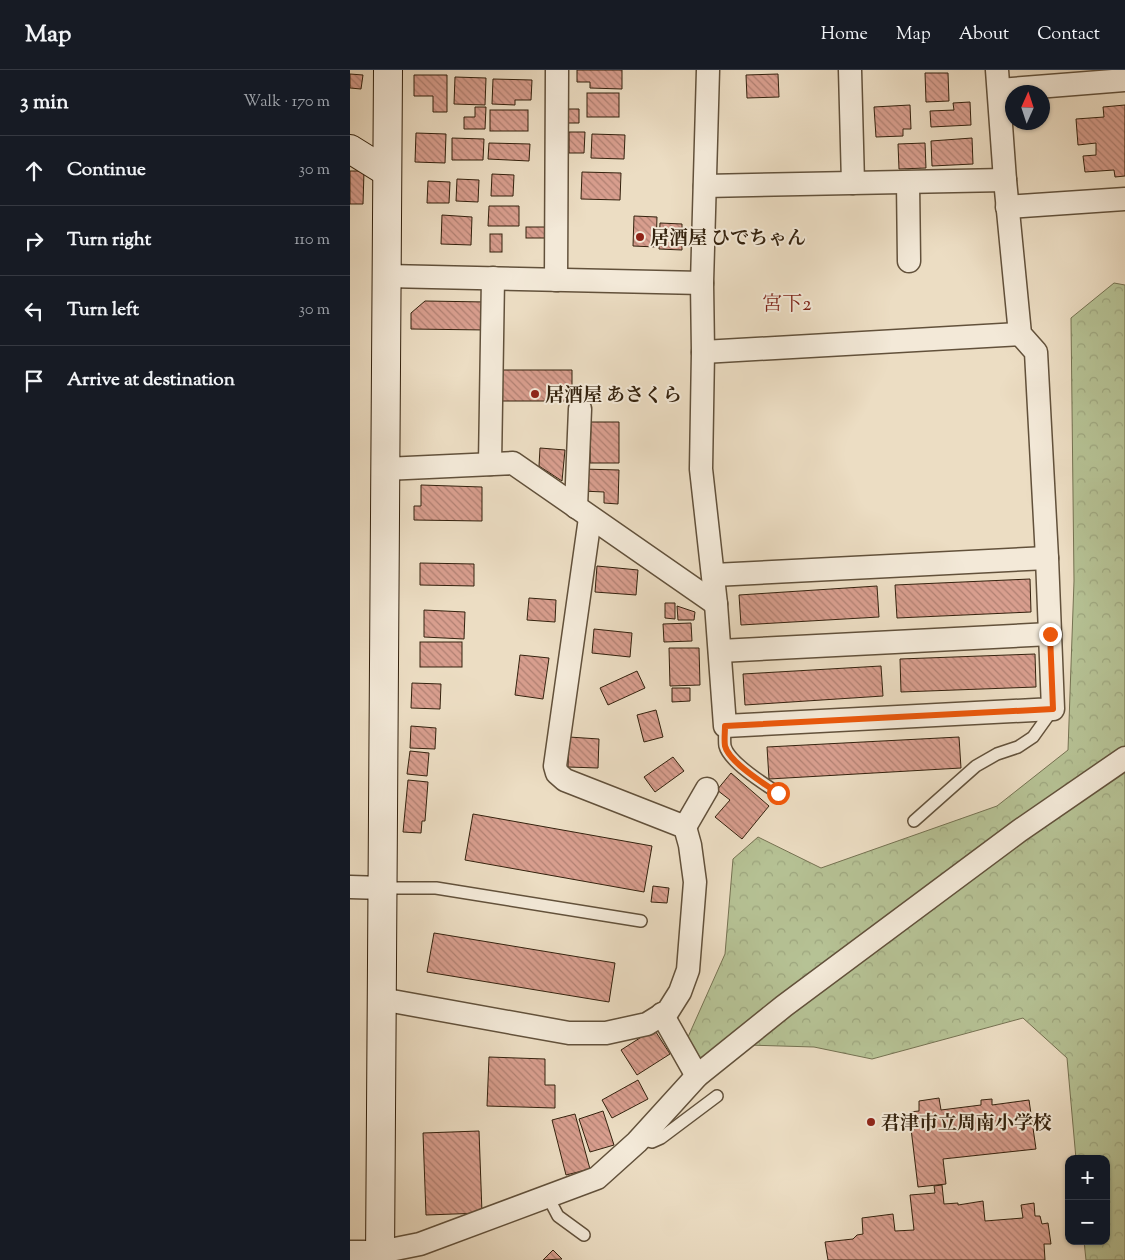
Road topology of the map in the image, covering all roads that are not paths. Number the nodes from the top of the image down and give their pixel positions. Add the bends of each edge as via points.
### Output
1 (388, 70) edge
2 (557, 70) edge
3 (708, 70) edge
4 (850, 70) edge
5 (998, 80) edge
6 (1125, 80) edge
7 (350, 149) edge
8 (387, 172) junction
9 (1005, 180) junction
10 (908, 182) junction
11 (853, 183) junction
12 (705, 186) junction
13 (1125, 199) edge
14 (1007, 207) junction
15 (909, 261) dead end
16 (387, 276) junction
17 (494, 278) junction
18 (556, 280) junction
19 (702, 283) junction
20 (1020, 334) junction
21 (703, 352) junction
22 (580, 409) dead end
23 (490, 464) junction
24 (385, 469) junction
25 (583, 513) junction
26 (1047, 558) junction
27 (714, 575) junction
28 (716, 604) junction
29 (1050, 634) junction
30 (720, 651) junction
31 (1053, 709) junction
32 (725, 726) junction
33 (1125, 758) edge
34 (707, 789) dead end
35 (778, 793) dead end
36 (914, 821) dead end
37 (686, 828) junction
38 (350, 887) edge
39 (383, 888) junction
40 (641, 921) dead end
41 (381, 999) junction
42 (662, 1014) junction
43 (697, 1076) junction
44 (718, 1096) dead end
45 (640, 1139) junction
46 (548, 1197) junction
47 (584, 1234) dead end
48 (350, 1252) edge
49 (380, 1256) edge

1 - 8 street
2 - 18 street
3 - 12 street
4 - 11 street
5 - 6 street
5 - 9 street
7 - 8 street
8 - 16 street
9 - 10 street
9 - 14 street
10 - 11 street
10 - 15 street
11 - 12 street
12 - 19 street
13 - 14 street
14 - 20 street
16 - 17 street
16 - 24 street
17 - 18 street
17 - 23 street
18 - 19 street
19 - 21 street
20 - 21 street
20 - 26 street via 1036,352
21 - 27 street via 701,469
22 - 25 street
23 - 24 street
23 - 25 street via 513,463
24 - 39 street
25 - 28 street
25 - 37 street via 555,766 557,773 565,780
26 - 27 street
26 - 29 street
27 - 28 street
28 - 30 street
29 - 30 street
29 - 31 street
30 - 32 street
31 - 32 street
31 - 36 lane via 1033,738 976,766
32 - 35 lane via 725,747 736,762
33 - 43 street via 1011,836 784,1006
34 - 37 street
37 - 42 street via 695,882 688,970 680,992 668,1011
38 - 39 street
39 - 40 lane via 436,888
39 - 41 street
41 - 42 street via 569,1033 606,1033 647,1024
41 - 49 street
42 - 43 street
43 - 45 street
44 - 45 lane via 661,1138 652,1142
45 - 46 street via 598,1178
46 - 47 lane via 558,1216
46 - 49 street
48 - 49 street

